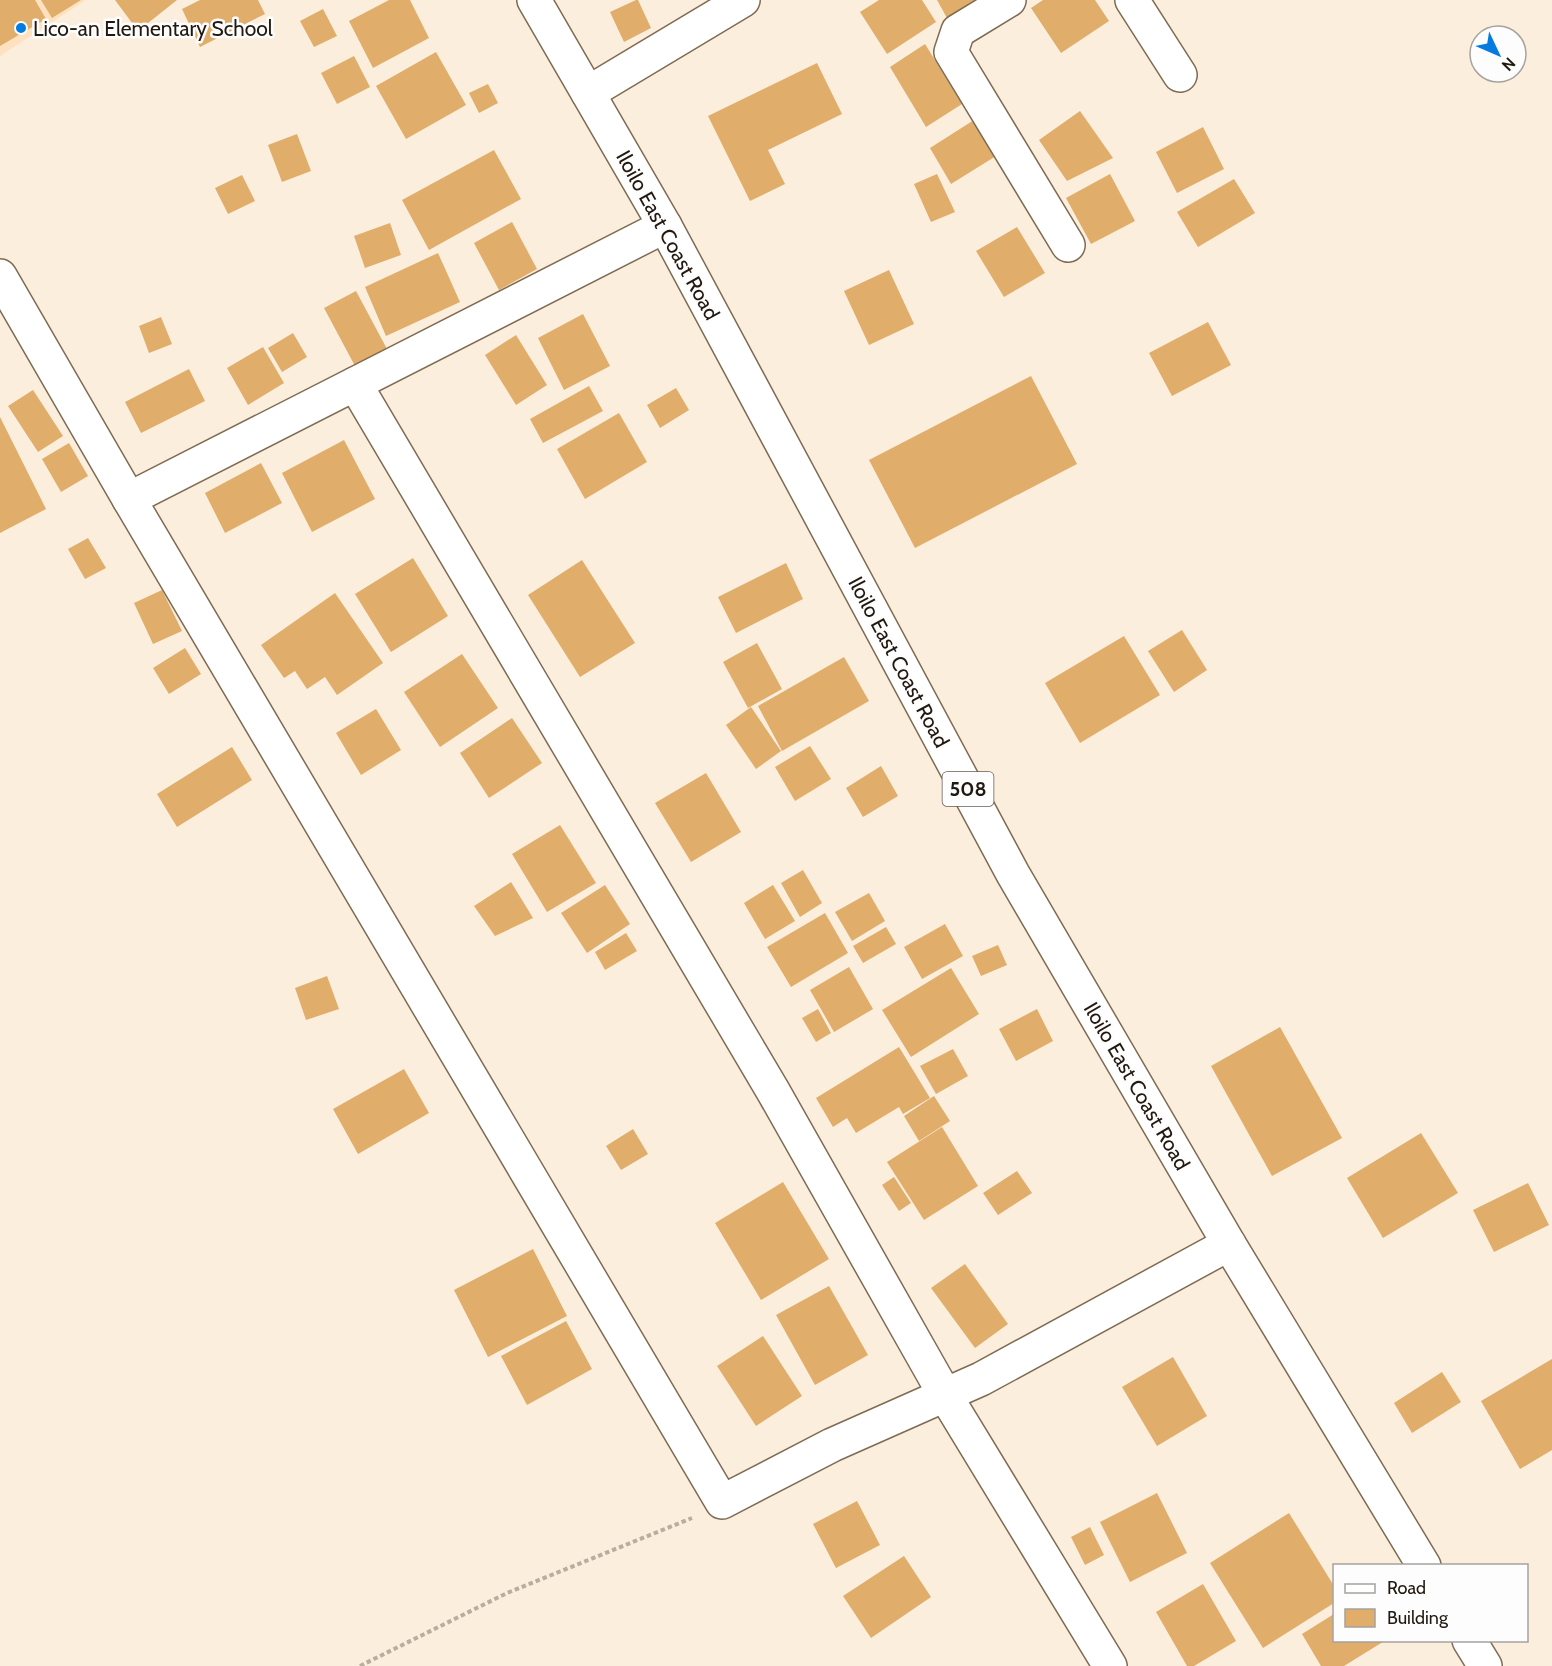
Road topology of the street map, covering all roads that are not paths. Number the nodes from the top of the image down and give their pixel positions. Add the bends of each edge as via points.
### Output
1 (534, 0) edge
2 (743, 0) edge
3 (1009, 0) edge
4 (1132, 0) edge
5 (1179, 75) dead end
6 (588, 93) junction
7 (665, 226) junction
8 (1068, 245) dead end
9 (0, 276) edge
10 (355, 384) junction
11 (129, 499) junction
12 (1229, 1244) junction
13 (945, 1395) junction
14 (1423, 1564) edge
15 (1470, 1642) edge
16 (1110, 1666) edge
17 (1485, 1666) edge

1 - 6 street, Iloilo East Coast Road / 508
2 - 6 street
3 - 8 street via 958,31 951,52
4 - 5 street
6 - 7 street, Iloilo East Coast Road / 508
7 - 10 street
7 - 12 street, Iloilo East Coast Road / 508 via 1013,874
9 - 11 street
10 - 11 street
10 - 13 street via 773,1091
11 - 13 street via 722,1502 832,1445
12 - 13 street via 981,1380
12 - 14 street, Iloilo East Coast Road / 508
13 - 16 street
15 - 17 street

